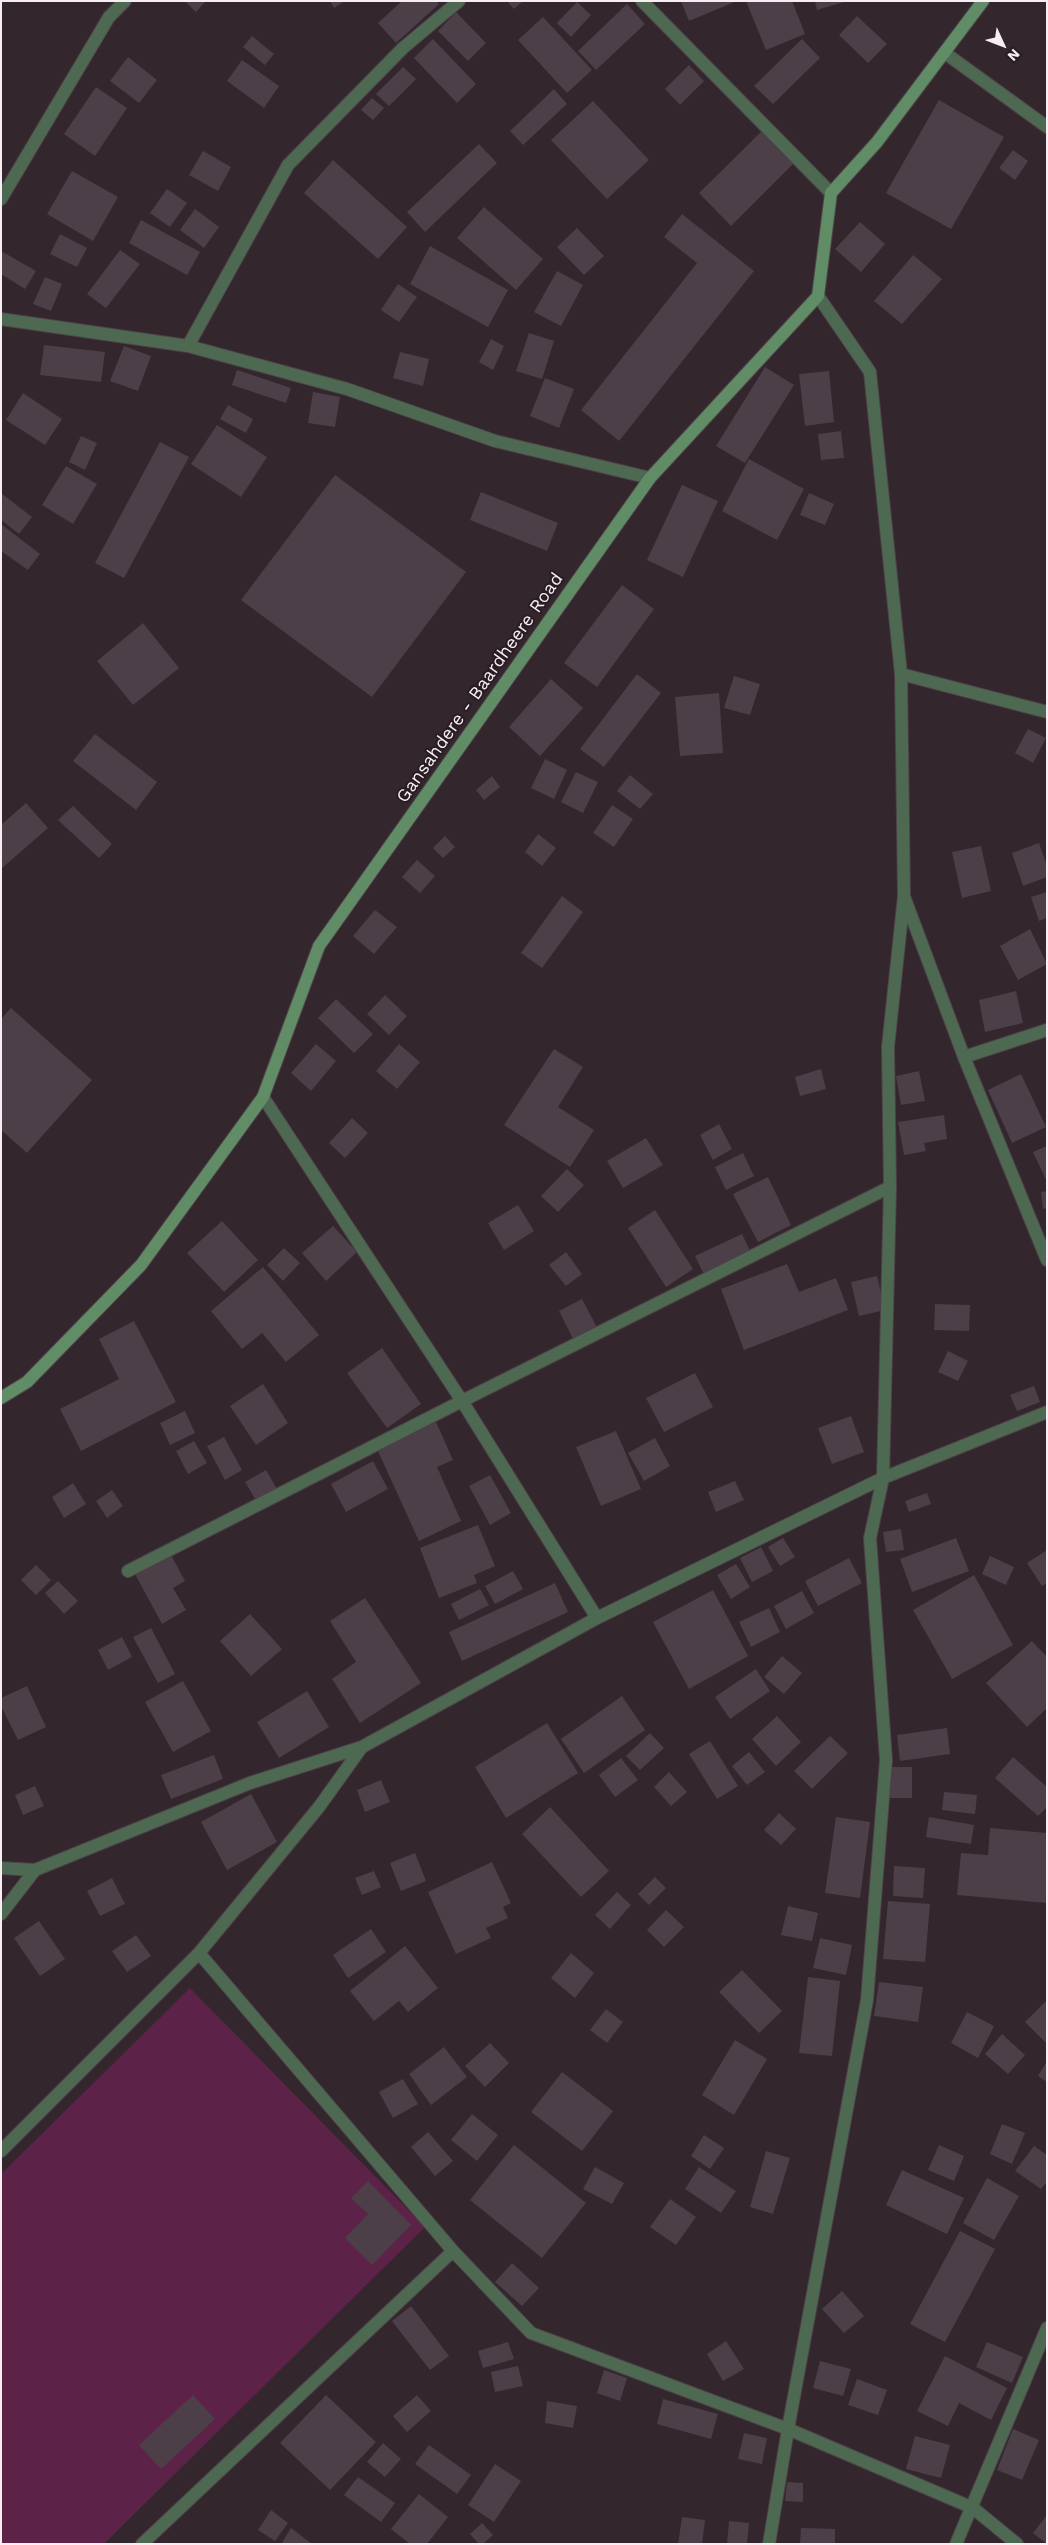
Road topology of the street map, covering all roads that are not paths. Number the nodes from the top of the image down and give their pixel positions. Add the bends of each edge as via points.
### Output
1 (126, 1) edge
2 (459, 1) edge
3 (642, 1) edge
4 (983, 1) edge
5 (945, 53) junction
6 (1047, 127) edge
7 (831, 193) junction
8 (1, 199) edge
9 (818, 296) junction
10 (1, 319) edge
11 (188, 346) junction
12 (650, 478) junction
13 (901, 674) junction
14 (1047, 712) edge
15 (904, 896) junction
16 (1047, 1030) edge
17 (964, 1057) junction
18 (263, 1097) junction
19 (890, 1187) junction
20 (1047, 1260) edge
21 (1, 1398) edge
22 (462, 1400) junction
23 (1047, 1412) edge
24 (883, 1478) junction
25 (128, 1571) dead end
26 (597, 1618) junction
27 (362, 1747) junction
28 (1, 1868) edge
29 (35, 1870) junction
30 (1, 1914) edge
31 (198, 1954) junction
32 (1, 2151) edge
33 (453, 2251) junction
34 (1047, 2328) edge
35 (788, 2429) junction
36 (973, 2508) junction
37 (142, 2544) edge
38 (769, 2544) edge
39 (956, 2544) edge
40 (1017, 2544) edge

1 - 8 street via 109,17
2 - 11 street via 403,48 288,166
3 - 7 street
4 - 5 main road
5 - 6 street
5 - 7 main road via 878,142
7 - 9 main road
9 - 12 main road, Gansahdere - Baardheere Road
9 - 13 street via 870,372
10 - 11 street
11 - 12 street via 347,389 494,441
12 - 18 main road, Gansahdere - Baardheere Road via 319,946
13 - 14 street
13 - 15 street
15 - 17 street
15 - 19 street via 888,1047
16 - 17 street
17 - 20 street
18 - 21 main road, Gansahdere - Baardheere Road via 141,1265 27,1382
18 - 22 street
19 - 22 street
19 - 24 street
22 - 25 street
22 - 26 street
23 - 24 street
24 - 26 street
24 - 35 street via 870,1538 886,1760 867,2000
26 - 27 street
27 - 29 street via 250,1783
27 - 31 street via 319,1808
28 - 29 street
29 - 30 street
31 - 32 street
31 - 33 street
33 - 35 street via 531,2333
33 - 37 street
34 - 36 street
35 - 36 street
35 - 38 street
36 - 39 street
36 - 40 street

